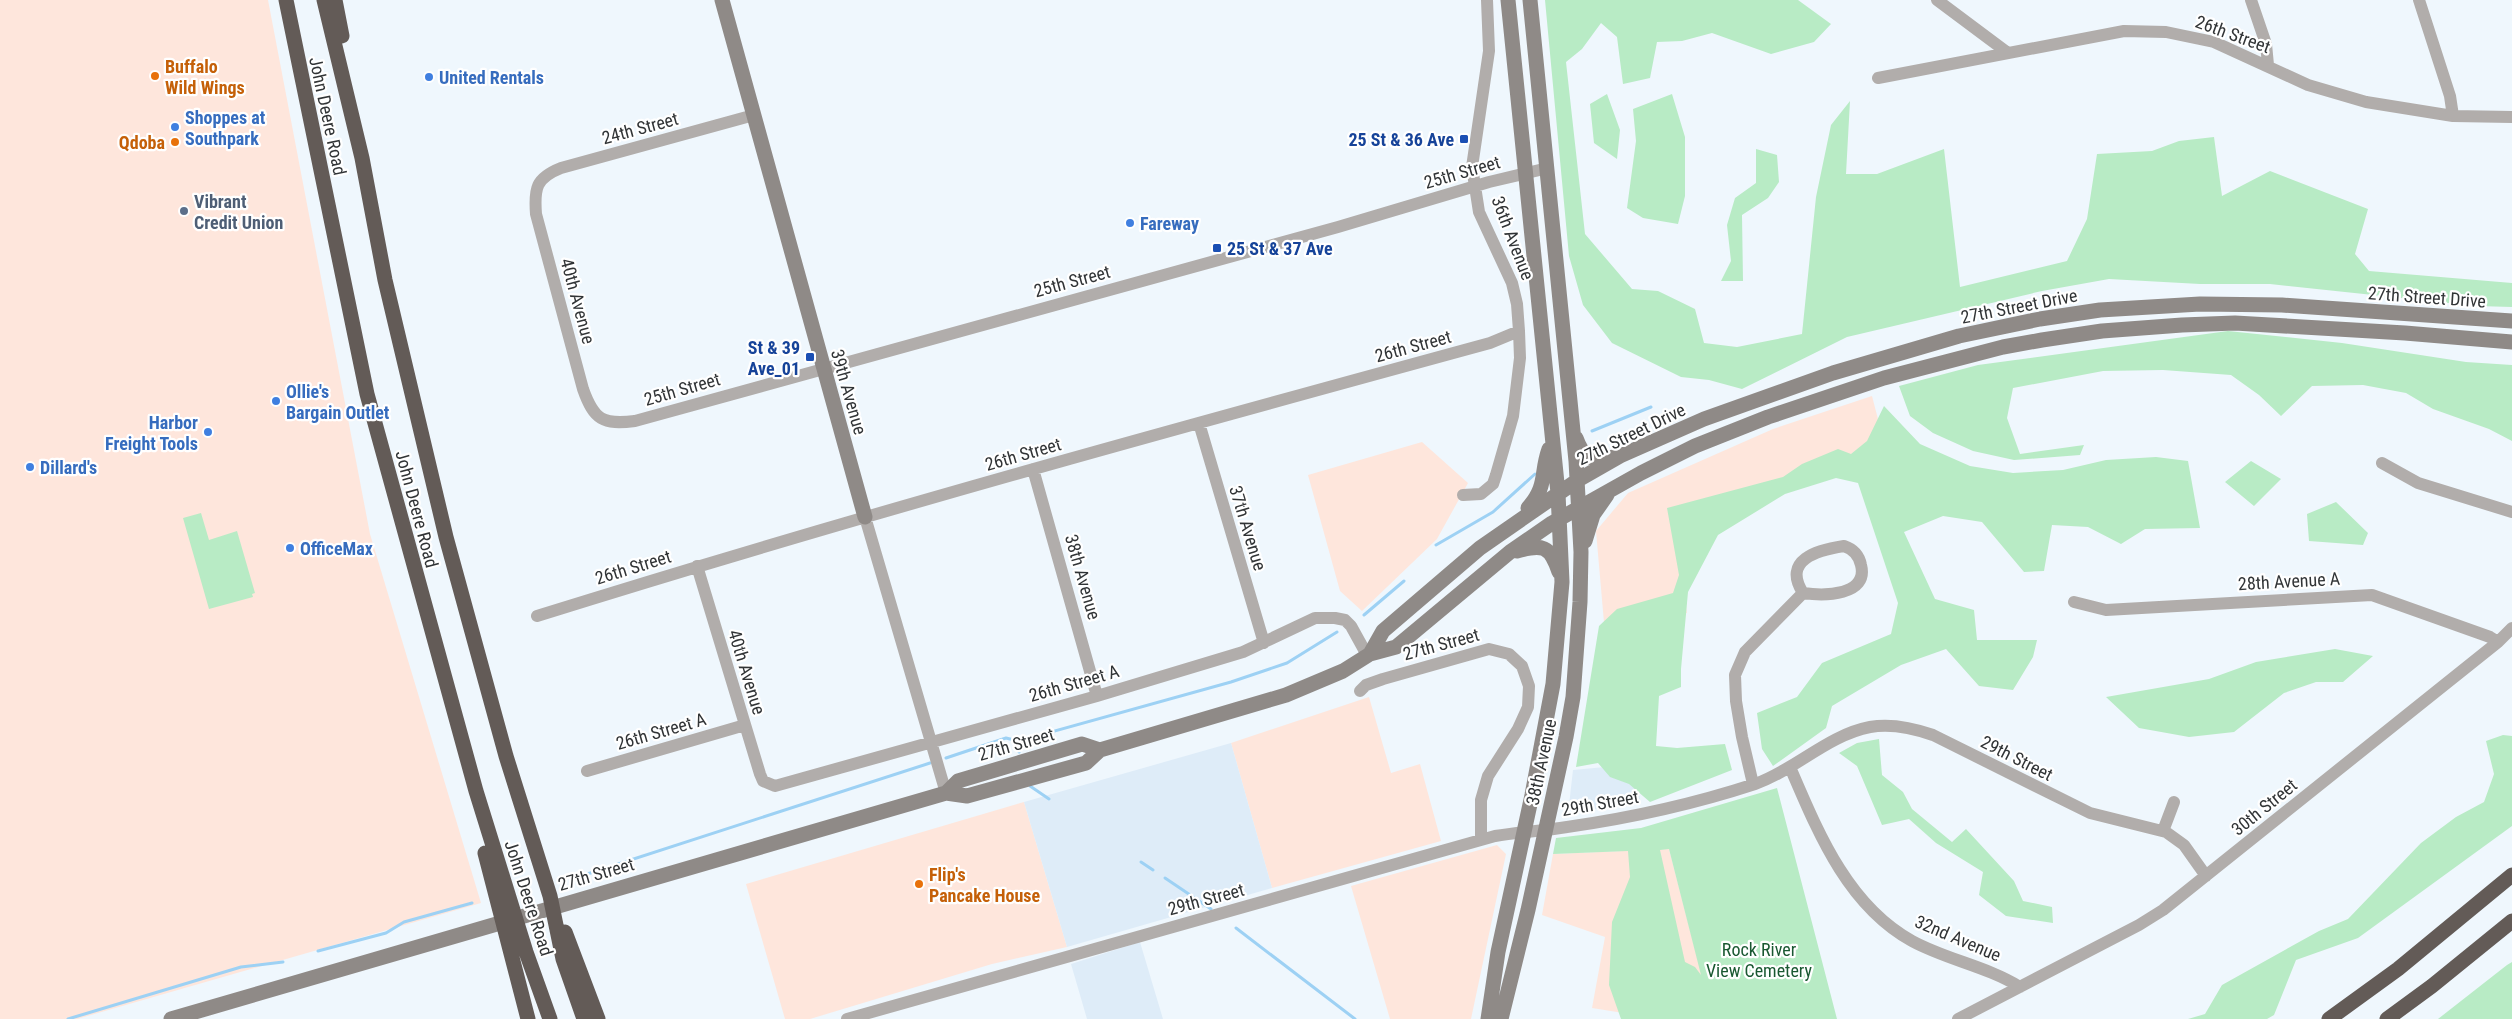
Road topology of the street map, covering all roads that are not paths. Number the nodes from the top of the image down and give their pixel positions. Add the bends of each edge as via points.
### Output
1 (286, 0) edge
2 (324, 0) edge
3 (336, 0) edge
4 (722, 0) edge
5 (1487, 0) edge
6 (1508, 0) edge
7 (1530, 0) edge
8 (1937, 0) edge
9 (2251, 0) edge
10 (2418, 0) edge
11 (2008, 53) junction
12 (2268, 65) junction
13 (1878, 78) dead end
14 (754, 115) junction
15 (2453, 116) junction
16 (2512, 116) edge
17 (362, 158) junction
18 (1548, 168) junction
19 (1526, 173) junction
20 (539, 181) joint
21 (1475, 187) junction
22 (2512, 321) edge
23 (1519, 331) junction
24 (2512, 342) edge
25 (823, 368) junction
26 (606, 421) joint
27 (1199, 423) junction
28 (1573, 430) junction
29 (1552, 440) junction
30 (1620, 456) junction
31 (2382, 463) dead end
32 (1033, 469) junction
33 (1578, 480) junction
34 (1612, 489) junction
35 (1558, 493) junction
36 (1463, 495) dead end
37 (1579, 507) junction
38 (2512, 512) edge
39 (865, 517) junction
40 (1560, 519) junction
41 (1513, 523) junction
42 (1510, 552) junction
43 (1581, 552) junction
44 (697, 566) junction
45 (1562, 582) junction
46 (1803, 593) junction
47 (2074, 602) dead end
48 (537, 616) dead end
49 (2512, 628) edge
50 (2498, 642) junction
51 (1264, 643) junction
52 (1368, 655) junction
53 (1360, 691) dead end
54 (1098, 696) junction
55 (745, 725) junction
56 (931, 741) junction
57 (1790, 767) junction
58 (587, 771) dead end
59 (768, 784) joint
60 (1753, 784) junction
61 (946, 793) junction
62 (2174, 802) dead end
63 (1546, 830) junction
64 (1524, 831) junction
65 (2162, 831) junction
66 (1481, 840) junction
67 (2512, 875) edge
68 (2206, 876) junction
69 (2512, 920) edge
70 (564, 940) junction
71 (518, 954) junction
72 (2020, 987) junction
73 (171, 1019) edge
74 (528, 1019) edge
75 (550, 1019) edge
76 (584, 1019) edge
77 (598, 1019) edge
78 (846, 1019) edge
79 (1488, 1019) edge
80 (1500, 1019) edge
81 (1958, 1019) edge
82 (2329, 1019) edge
83 (2387, 1019) edge

1 - 71 highway, John Deere Road via 378,435 389,504 412,597
2 - 17 highway, John Deere Road
3 - 17 highway
4 - 14 main road, 39th Avenue
5 - 21 street, 36th Avenue via 1489,51 1472,167
6 - 19 main road, 36th Avenue
7 - 18 main road, 36th Avenue
8 - 11 street
9 - 12 street via 2266,44
10 - 15 street via 2450,96
11 - 12 street, 26th Street via 2124,31 2166,32 2214,42
11 - 13 street, 26th Street
12 - 15 street, 26th Street via 2308,85 2366,102
14 - 20 street, 24th Street via 561,168
14 - 25 main road, 39th Avenue
15 - 16 street, 26th Street
17 - 70 highway, John Deere Road via 385,280 446,537 506,756
18 - 19 street, 25th Street
18 - 28 main road, 36th Avenue
19 - 21 street, 25th Street
19 - 29 main road, 36th Avenue
20 - 26 street, 40th Avenue via 535,196 536,214 583,390 595,414
21 - 23 street, 36th Avenue via 1483,221 1512,282
21 - 25 street, 25th Street
22 - 30 main road, 27th Street Drive via 2245,304 2121,308 2040,319 1960,336 1833,373 1704,420
23 - 27 street, 26th Street via 1490,342
23 - 36 street, 36th Avenue via 1519,368 1513,416 1496,475 1481,494
24 - 34 main road, 27th Street Drive via 2235,323 2102,331 2042,340 1884,378 1768,417 1695,446
25 - 26 street, 25th Street via 635,421
25 - 39 main road, 39th Avenue
27 - 32 street, 26th Street
27 - 51 street, 37th Avenue
28 - 30 main road via 1580,449 1589,457 1599,460
28 - 33 main road, 36th Avenue
29 - 35 main road, 36th Avenue
29 - 41 main road via 1538,496
30 - 33 main road, 27th Street Drive
31 - 38 street via 2418,483
32 - 39 street, 26th Street
32 - 54 street, 38th Avenue
33 - 35 main road, 27th Street
33 - 37 main road, 36th Avenue
34 - 37 main road, 27th Street Drive
34 - 43 main road via 1593,515
35 - 40 main road, 36th Avenue
35 - 41 main road, 27th Street
37 - 40 main road, 27th Street
37 - 43 main road, 38th Avenue
39 - 44 street, 26th Street
39 - 56 street, 39th Avenue
40 - 42 main road, 27th Street
40 - 45 main road, 38th Avenue
41 - 52 main road, 27th Street via 1382,631
42 - 45 main road via 1544,548 1554,558
42 - 52 main road, 27th Street via 1396,647
43 - 63 main road, 38th Avenue via 1573,698
44 - 48 street, 26th Street
44 - 55 street, 40th Avenue
45 - 64 main road, 38th Avenue via 1553,684
46 - 46 street via 1827,595 1855,587 1863,575 1859,558 1852,549 1844,546 1805,557 1800,562 1796,577
46 - 60 street via 1745,652 1735,675 1737,710
47 - 50 street, 28th Avenue A via 2106,610 2372,596
49 - 50 street, 30th Street
50 - 68 street, 30th Street
51 - 52 street, 26th Street A via 1315,618 1335,618 1351,626
51 - 54 street, 26th Street A
52 - 61 main road, 27th Street via 1328,678 1286,695 1100,750 1082,744 958,781
53 - 66 street, 27th Street via 1383,678 1488,649 1509,654 1522,666 1529,686 1528,707 1518,730 1488,776 1481,800
54 - 56 street, 26th Street A
55 - 58 street, 26th Street A
55 - 59 street, 40th Avenue via 760,774
56 - 59 street, 26th Street A via 775,786
56 - 61 street, 39th Avenue
57 - 60 street, 29th Street
57 - 65 street, 29th Street via 1861,730 1882,726 1908,728 1934,736 2090,813
57 - 72 street, 32nd Avenue via 1835,862 1849,885 1874,912 1911,940 1982,967
60 - 63 street, 29th Street via 1660,810
61 - 73 main road, 27th Street
62 - 65 street
63 - 64 street, 29th Street
63 - 80 main road, 38th Avenue via 1518,956
64 - 66 street, 29th Street
64 - 79 main road, 38th Avenue via 1498,952
65 - 68 street, 29th Street via 2180,841
66 - 78 street, 29th Street
67 - 82 highway via 2426,947
68 - 72 street, 30th Street via 2139,925
69 - 83 highway
70 - 76 highway, John Deere Road
70 - 77 highway
71 - 74 highway
71 - 75 highway, John Deere Road
72 - 81 street, 30th Street

